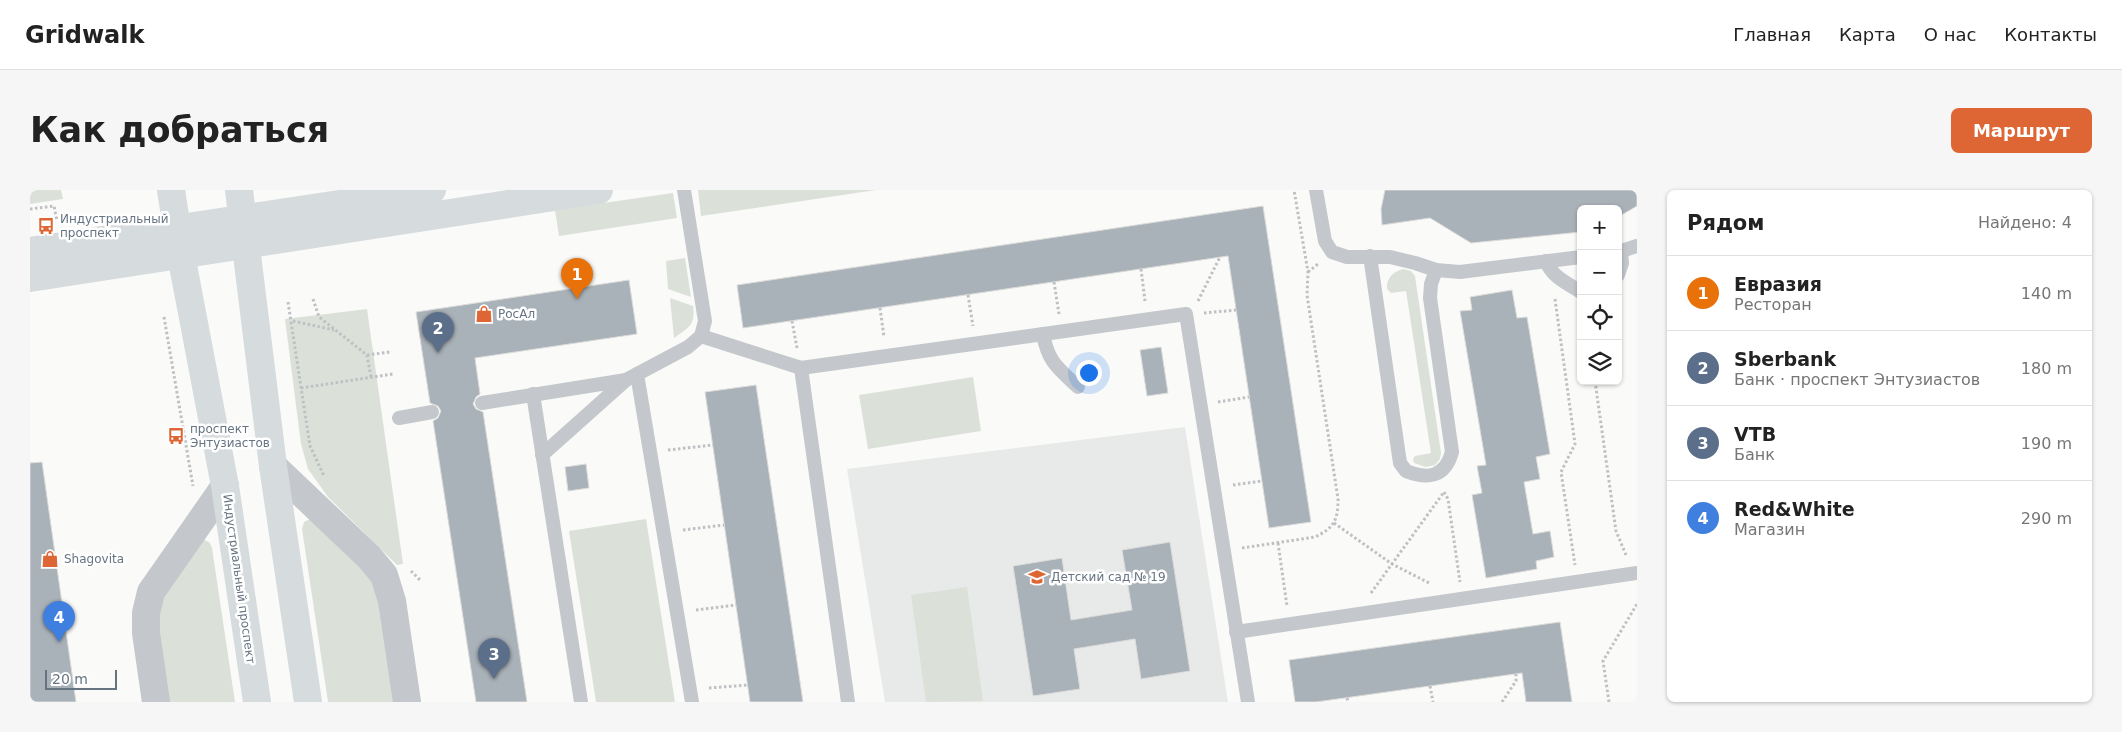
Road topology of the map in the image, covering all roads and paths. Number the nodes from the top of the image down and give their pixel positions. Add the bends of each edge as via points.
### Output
1 (171, 190) edge
2 (239, 190) edge
3 (432, 190) edge
4 (599, 190) edge
5 (684, 190) edge
6 (1294, 190) edge
7 (1316, 190) edge
8 (30, 210) edge
9 (57, 222) dead end
10 (177, 228) junction
11 (244, 231) junction
12 (1637, 246) edge
13 (1622, 250) edge
14 (30, 251) edge
15 (181, 255) junction
16 (1370, 256) junction
17 (1220, 257) dead end
18 (1577, 257) edge
19 (1546, 261) junction
20 (1140, 269) dead end
21 (1436, 270) junction
22 (1555, 276) junction
23 (30, 278) edge
24 (1054, 282) dead end
25 (1577, 290) edge
26 (968, 295) dead end
27 (312, 299) dead end
28 (288, 302) dead end
29 (880, 308) dead end
30 (1236, 310) dead end
31 (1189, 314) junction
32 (164, 317) dead end
33 (1148, 319) junction
34 (293, 321) dead end
35 (336, 330) junction
36 (1062, 331) junction
37 (1043, 334) junction
38 (701, 336) junction
39 (976, 343) junction
40 (390, 352) dead end
41 (367, 355) junction
42 (887, 356) junction
43 (801, 368) junction
44 (393, 374) dead end
45 (371, 377) junction
46 (632, 377) junction
47 (1596, 385) edge
48 (301, 388) junction
49 (1078, 388) dead end
50 (533, 394) junction
51 (1249, 397) dead end
52 (482, 403) dead end
53 (1200, 404) junction
54 (432, 412) dead end
55 (399, 418) dead end
56 (712, 446) dead end
57 (651, 452) junction
58 (542, 455) junction
59 (273, 466) junction
60 (1440, 472) junction
61 (325, 478) dead end
62 (1262, 481) dead end
63 (225, 486) junction
64 (193, 487) dead end
65 (1213, 488) junction
66 (1444, 492) junction
67 (1334, 524) junction
68 (724, 525) dead end
69 (664, 532) junction
70 (1278, 543) junction
71 (1224, 551) junction
72 (1392, 564) junction
73 (410, 570) dead end
74 (1636, 573) edge
75 (421, 581) dead end
76 (1577, 582) junction
77 (1462, 600) junction
78 (1637, 604) edge
79 (736, 605) dead end
80 (678, 612) junction
81 (1362, 614) junction
82 (1290, 624) junction
83 (1236, 632) junction
84 (1516, 674) dead end
85 (748, 685) dead end
86 (1430, 686) dead end
87 (691, 696) edge
88 (156, 702) edge
89 (257, 702) edge
90 (308, 702) edge
91 (407, 702) edge
92 (581, 702) edge
93 (848, 702) edge
94 (1248, 702) edge
95 (1433, 702) edge
96 (1502, 702) edge
97 (1609, 702) edge

1 - 10 main road, Индустриальный проспект
2 - 11 main road
3 - 11 main road
4 - 11 main road
5 - 38 lane via 705,321
6 - 67 path via 1308,272 1306,295 1338,499
7 - 16 lane via 1325,241 1332,252
8 - 9 path via 54,206
10 - 11 main road
10 - 14 main road
10 - 15 main road, Индустриальный проспект
11 - 15 main road
11 - 59 main road
12 - 13 lane
15 - 23 main road
15 - 63 main road, Индустриальный проспект
16 - 21 lane
16 - 60 lane via 1400,463 1406,471 1416,475
17 - 31 path
18 - 19 lane
19 - 21 lane via 1460,272
19 - 22 lane
20 - 33 path
21 - 60 lane via 1430,298 1452,452 1448,464
22 - 25 lane
22 - 76 path via 1554,295 1575,444 1561,472
24 - 36 path
26 - 39 path
27 - 35 path via 319,317
28 - 48 path
29 - 42 path
30 - 31 path
31 - 33 lane
31 - 53 lane
32 - 64 path
33 - 36 lane
34 - 35 path
35 - 41 path
36 - 37 lane
37 - 39 lane
37 - 49 lane via 1054,365
38 - 43 lane
38 - 46 lane via 688,347
39 - 42 lane
40 - 41 path
41 - 45 path
42 - 43 lane
43 - 93 lane
44 - 45 path
45 - 48 path
46 - 50 lane
46 - 57 lane
46 - 58 lane
47 - 74 path via 1616,531
48 - 61 path via 310,446
50 - 52 lane
50 - 58 lane
51 - 53 path
53 - 65 lane
54 - 55 lane
56 - 57 path
57 - 69 lane
58 - 92 lane
59 - 90 main road
59 - 91 street via 384,575 392,600
60 - 66 path
62 - 65 path
63 - 88 street via 151,592 146,633
63 - 89 main road, Индустриальный проспект
65 - 71 lane
66 - 72 path
66 - 77 path via 1448,500
67 - 70 path via 1315,537
67 - 72 path
68 - 69 path
69 - 80 lane
70 - 71 path
70 - 82 path
71 - 83 lane
72 - 77 path
72 - 81 path via 1370,594
73 - 75 path
74 - 76 lane
76 - 77 lane
77 - 81 lane
78 - 97 path via 1603,661
79 - 80 path
80 - 87 lane
81 - 82 lane
82 - 83 lane
83 - 94 lane
84 - 96 path via 1516,680
85 - 87 path
86 - 95 path

